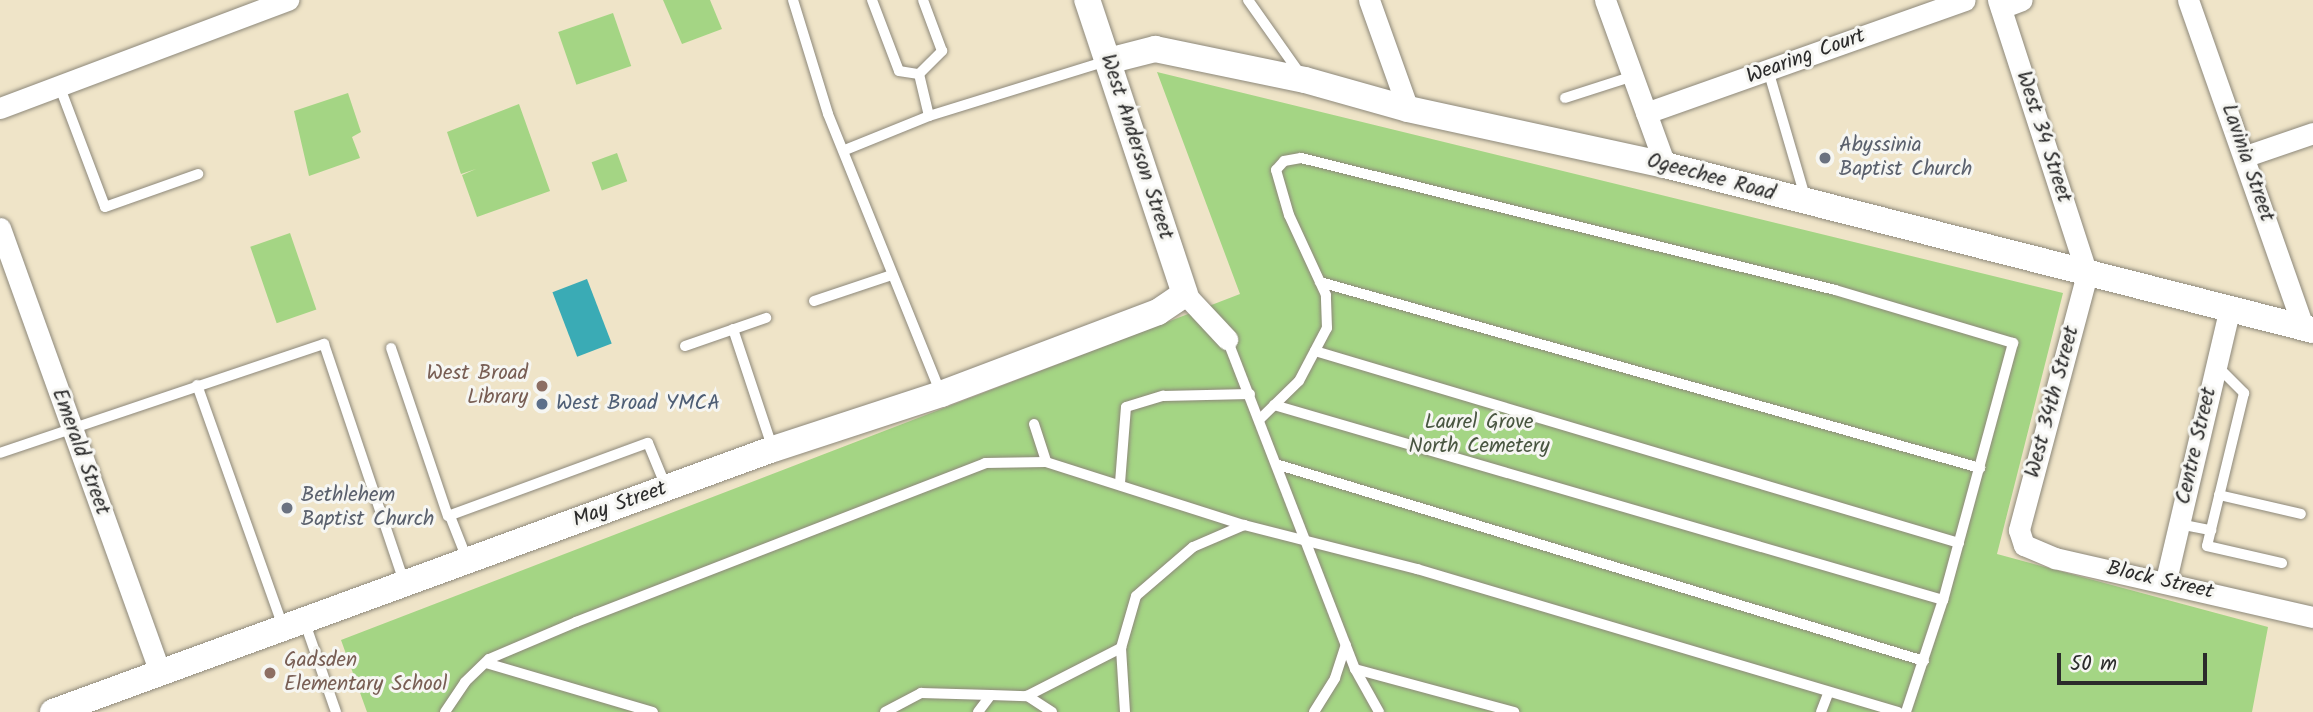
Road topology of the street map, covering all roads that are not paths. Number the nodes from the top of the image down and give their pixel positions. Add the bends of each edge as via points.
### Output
1 (288, 0) edge
2 (793, 0) edge
3 (872, 0) edge
4 (923, 0) edge
5 (1087, 0) edge
6 (1248, 0) edge
7 (1369, 0) edge
8 (1606, 0) edge
9 (1965, 0) edge
10 (2022, 0) edge
11 (2188, 0) edge
12 (1999, 4) edge
13 (1108, 61) junction
14 (1768, 70) junction
15 (919, 74) junction
16 (1633, 76) junction
17 (1305, 80) junction
18 (59, 85) junction
19 (1565, 98) dead end
20 (0, 107) edge
21 (1408, 109) junction
22 (1646, 113) junction
23 (929, 116) junction
24 (2313, 133) edge
25 (845, 150) junction
26 (2246, 156) junction
27 (1665, 165) junction
28 (198, 174) dead end
29 (1806, 203) junction
30 (0, 228) edge
31 (2087, 274) junction
32 (892, 275) junction
33 (1320, 282) junction
34 (1185, 294) junction
35 (814, 301) dead end
36 (2229, 312) junction
37 (766, 318) dead end
38 (733, 329) junction
39 (2308, 329) edge
40 (1227, 339) joint
41 (685, 346) dead end
42 (391, 348) dead end
43 (1315, 351) junction
44 (2216, 365) junction
45 (197, 385) junction
46 (941, 394) junction
47 (1250, 394) junction
48 (1274, 405) junction
49 (1260, 419) junction
50 (1034, 424) dead end
51 (71, 428) junction
52 (773, 449) junction
53 (0, 453) edge
54 (1046, 462) junction
55 (1279, 465) junction
56 (1980, 468) junction
57 (1120, 483) junction
58 (667, 489) junction
59 (2220, 495) junction
60 (2301, 514) dead end
61 (450, 516) junction
62 (2179, 524) junction
63 (1244, 525) junction
64 (2019, 530) joint
65 (2211, 530) junction
66 (1308, 540) junction
67 (1959, 543) junction
68 (467, 559) junction
69 (2281, 563) dead end
70 (401, 570) junction
71 (2166, 580) junction
72 (1942, 600) junction
73 (2313, 617) edge
74 (295, 626) junction
75 (1346, 645) junction
76 (1121, 648) junction
77 (1924, 661) junction
78 (486, 663) junction
79 (1355, 669) junction
80 (161, 674) junction
81 (1828, 694) junction
82 (991, 695) junction
83 (1027, 696) junction
84 (52, 712) edge
85 (336, 712) edge
86 (445, 712) edge
87 (653, 712) edge
88 (885, 712) edge
89 (978, 712) edge
90 (1052, 712) edge
91 (1125, 712) edge
92 (1314, 712) edge
93 (1380, 712) edge
94 (1514, 712) edge
95 (1821, 712) edge
96 (1898, 712) edge
97 (1906, 712) edge

1 - 18 street
2 - 25 lane via 828,114
3 - 15 lane via 899,71
4 - 15 lane via 942,51
5 - 13 street, West Anderson Street
6 - 17 lane
7 - 21 street
8 - 16 street
9 - 14 street, Wearing Court
10 - 12 street
11 - 26 street, Lavinia Street
12 - 31 street, West 34 Street
13 - 17 street, Ogeechee Road via 1155,49
13 - 23 lane
13 - 34 street, West Anderson Street
14 - 22 street, Wearing Court
14 - 29 lane
15 - 23 lane
16 - 19 lane
16 - 22 street
17 - 21 street, Ogeechee Road
18 - 20 street
18 - 28 lane via 105,207
21 - 27 street, Ogeechee Road
22 - 27 street
23 - 25 lane
24 - 26 street
25 - 32 lane
26 - 39 street, Lavinia Street
27 - 29 street, Ogeechee Road
29 - 31 street, Ogeechee Road
30 - 51 street, Emerald Street
31 - 36 street, Ogeechee Road
31 - 64 street, West 34th Street
32 - 35 lane
32 - 46 lane
33 - 43 lane via 1326,295 1327,328
33 - 56 lane
33 - 56 lane via 1289,215 1276,170 1284,161 1315,161 1835,290 2013,343
34 - 40 street
34 - 46 street, May Street via 1158,313
36 - 39 street, Ogeechee Road
36 - 44 street, Centre Street
37 - 38 lane
38 - 41 lane
38 - 52 lane
40 - 47 lane
42 - 61 lane
43 - 48 lane via 1299,381
43 - 67 lane
44 - 59 lane via 2244,393
44 - 62 street, Centre Street
45 - 51 lane
45 - 70 lane via 324,344
45 - 74 lane
46 - 52 street, May Street
47 - 49 lane
47 - 57 lane via 1163,396 1126,407
48 - 49 lane
48 - 72 lane
49 - 55 lane
50 - 54 lane
51 - 53 lane
51 - 80 street, Emerald Street
52 - 58 street, May Street
54 - 57 lane
54 - 78 lane via 985,463 576,622
55 - 66 lane
55 - 77 lane
56 - 67 lane
57 - 63 lane
58 - 61 lane via 648,443
58 - 68 street, May Street
59 - 60 lane
59 - 65 lane
61 - 68 lane
62 - 65 lane
62 - 71 street, Centre Street
63 - 66 lane
63 - 76 lane via 1193,547 1136,596
64 - 71 street, Block Street via 2024,545 2055,558
65 - 69 lane via 2207,546
66 - 75 lane
66 - 81 lane
67 - 72 lane
68 - 70 street, May Street
70 - 74 street, May Street
71 - 73 street, Block Street
72 - 77 lane
74 - 80 street, May Street
74 - 85 lane
75 - 79 lane
75 - 92 lane via 1335,678
76 - 83 lane
76 - 91 lane
77 - 97 lane
78 - 86 lane via 465,682
78 - 87 lane
79 - 93 lane
79 - 94 lane
80 - 84 street, May Street
81 - 95 lane
81 - 96 lane
82 - 83 lane
82 - 88 lane via 921,693
82 - 89 lane
83 - 90 lane

